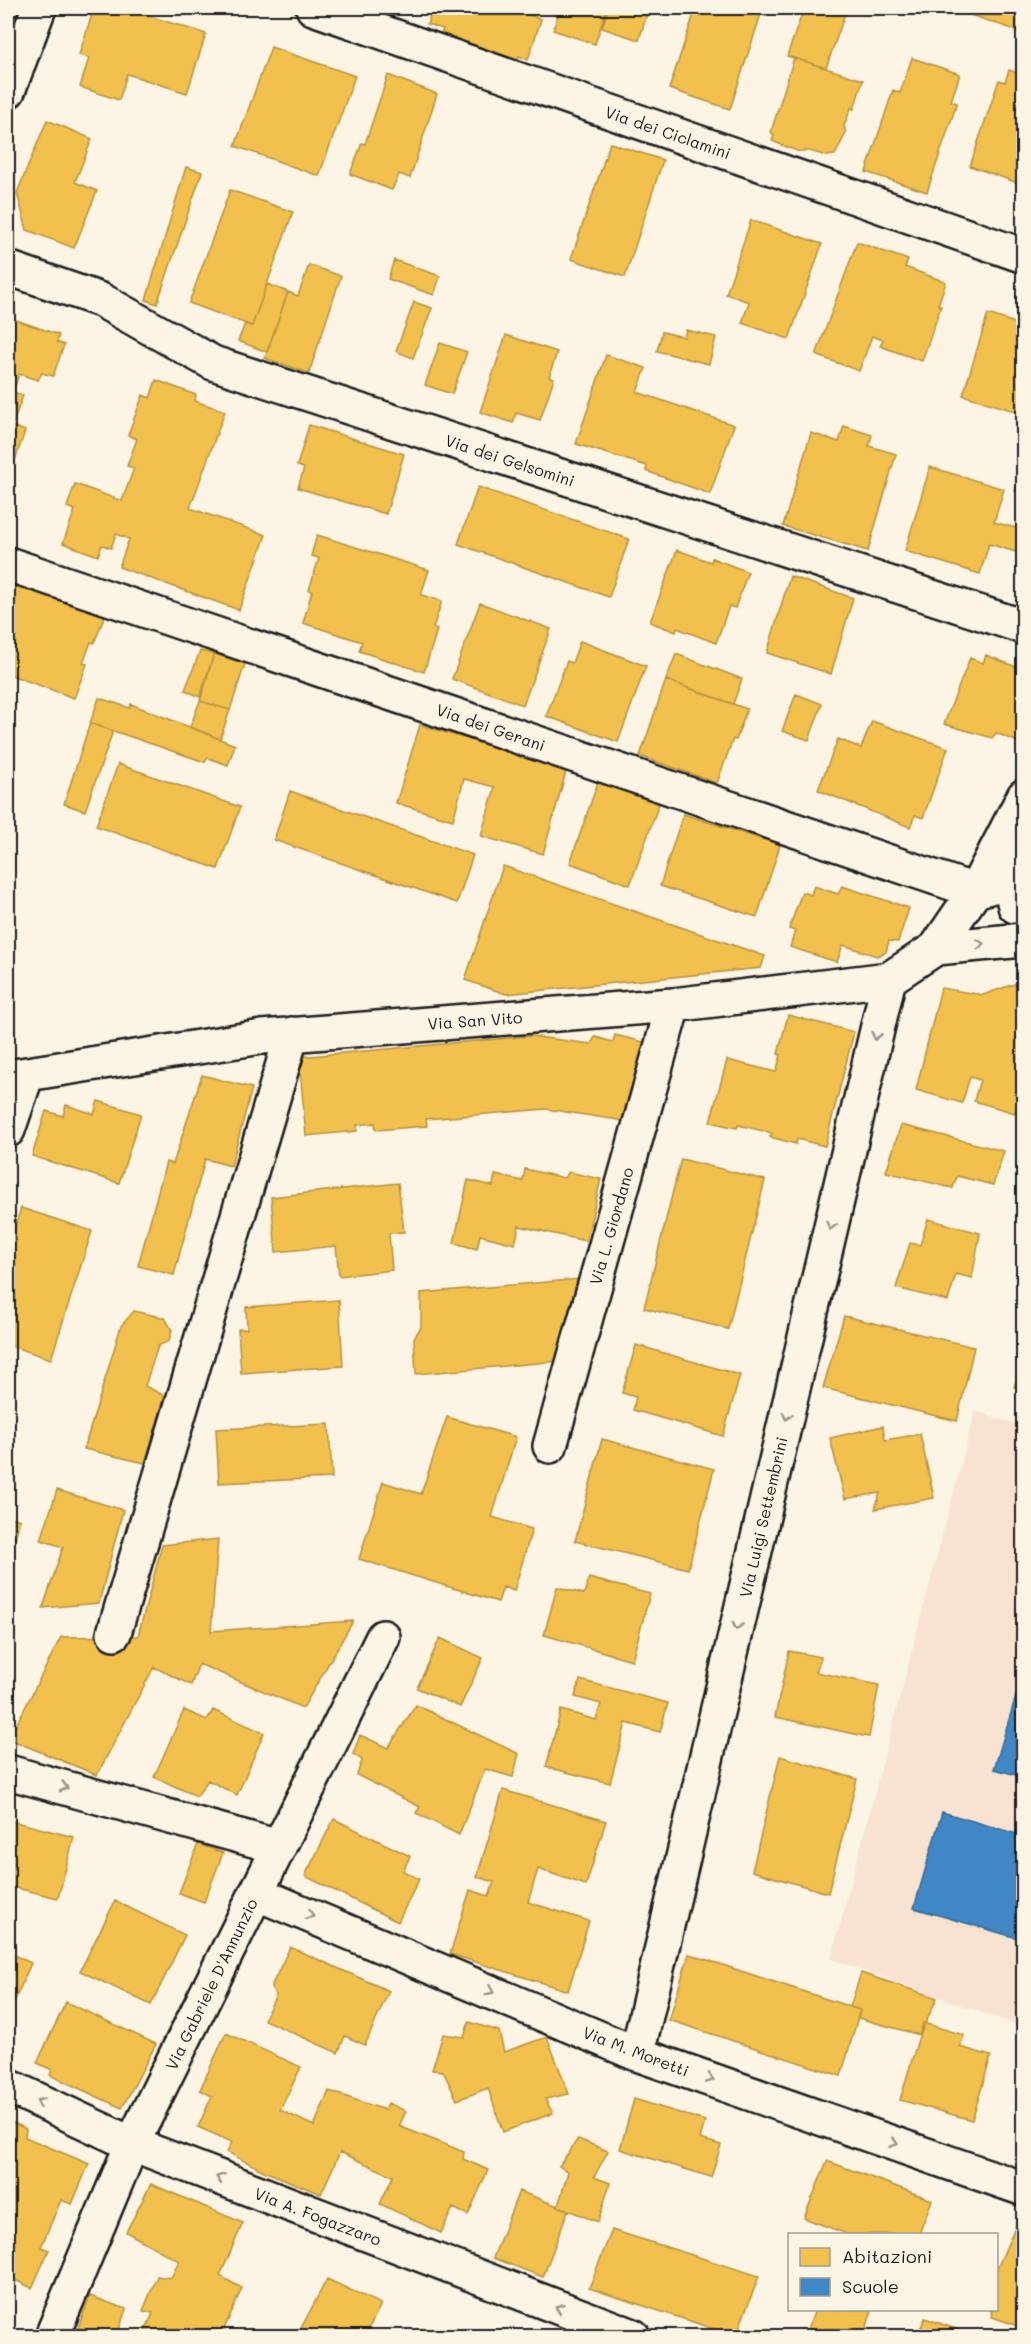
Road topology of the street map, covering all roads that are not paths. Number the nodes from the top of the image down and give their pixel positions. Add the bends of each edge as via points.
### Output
1 (39, 8) edge
2 (313, 8) edge
3 (8, 91) edge
4 (1023, 256) edge
5 (8, 268) edge
6 (8, 564) edge
7 (1023, 627) edge
8 (1023, 796) edge
9 (1000, 842) junction
10 (975, 891) junction
11 (1019, 892) edge
12 (1023, 940) edge
13 (936, 948) junction
14 (889, 979) junction
15 (673, 1005) junction
16 (292, 1034) junction
17 (17, 1076) edge
18 (8, 1130) edge
19 (550, 1446) dead end
20 (114, 1633) dead end
21 (383, 1637) dead end
22 (8, 1772) edge
23 (279, 1847) junction
24 (256, 1893) junction
25 (637, 2054) junction
26 (8, 2086) edge
27 (132, 2144) junction
28 (1023, 2188) edge
29 (52, 2337) edge
30 (633, 2337) edge

1 - 3 street
2 - 4 street, Via dei Ciclamini
5 - 7 street, Via dei Gelsomini via 101,300 213,363
6 - 10 street, Via dei Gerani
8 - 9 street, Via San Vito
9 - 10 street, Via San Vito
9 - 11 street
10 - 11 street
10 - 13 street, Via San Vito
13 -> 12 street, Via San Vito
13 - 14 street, Via San Vito
14 - 15 street, Via San Vito
14 -> 25 street, Via Luigi Settembrini
15 - 16 street, Via San Vito
15 - 19 street, Via L. Giordano
16 - 17 street, Via San Vito
16 - 20 street
17 - 18 street
21 - 23 street, Via Gabriele D'Annunzio
22 -> 23 street
23 - 24 street, Via Gabriele D'Annunzio
24 -> 25 street, Via M. Moretti
24 - 27 street, Via Gabriele D'Annunzio
25 -> 28 street, Via M. Moretti
27 -> 26 street, Via A. Fogazzaro
27 - 29 street, Via Gabriele D'Annunzio
30 -> 27 street, Via A. Fogazzaro

